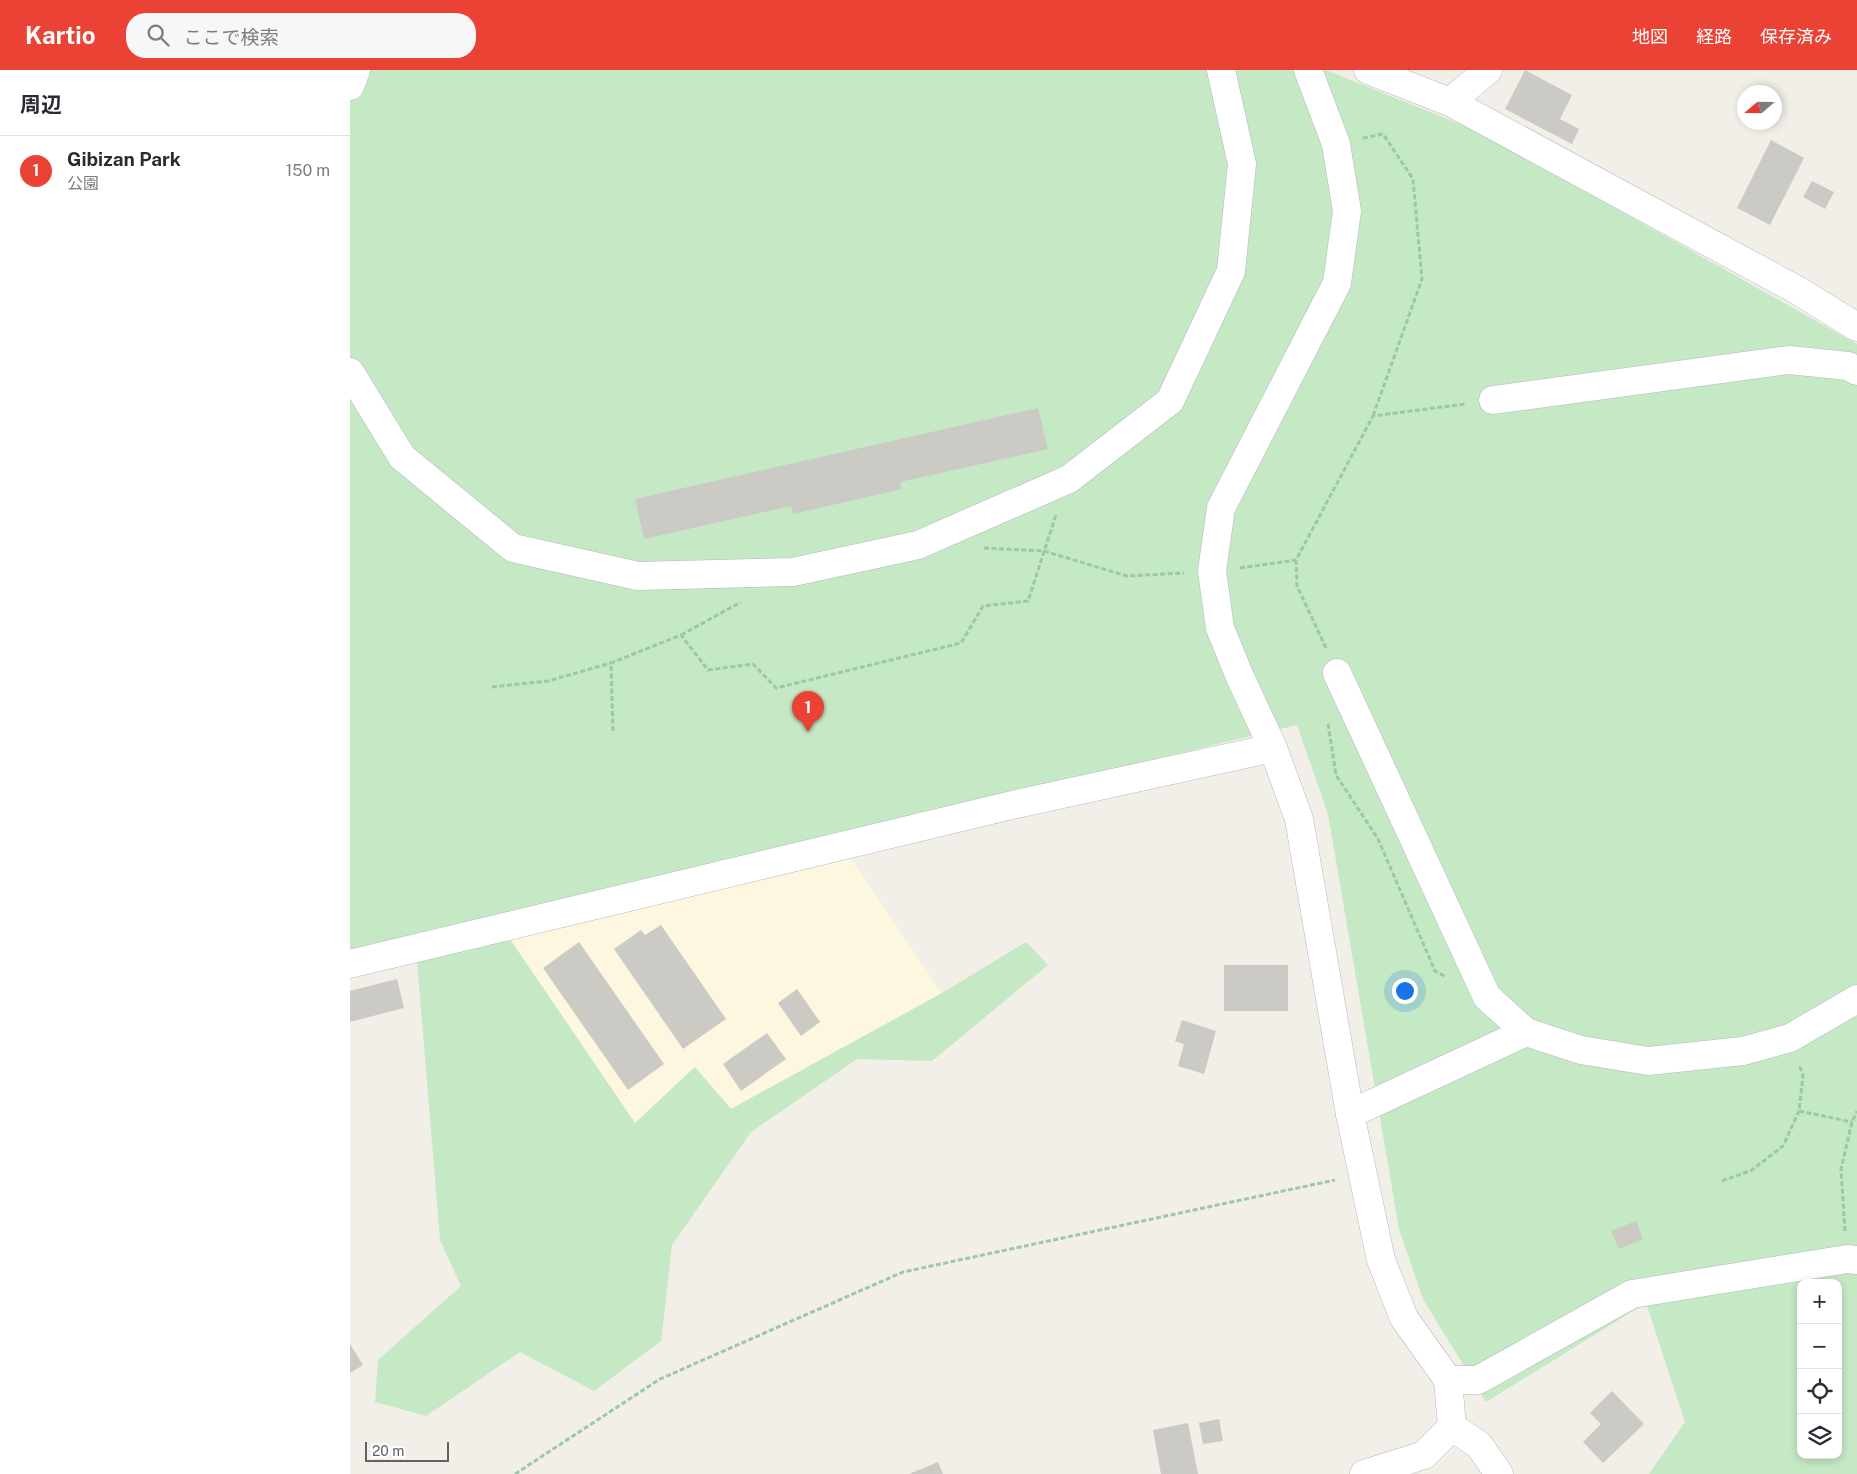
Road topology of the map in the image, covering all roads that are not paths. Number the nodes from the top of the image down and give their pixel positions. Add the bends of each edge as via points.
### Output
1 (356, 70) edge
2 (1221, 70) edge
3 (1308, 70) edge
4 (1368, 70) edge
5 (1488, 70) edge
6 (350, 86) edge
7 (1450, 102) junction
8 (1857, 327) edge
9 (1857, 370) edge
10 (350, 372) edge
11 (1493, 400) road end
12 (1337, 672) road end
13 (1273, 748) junction
14 (350, 964) edge
15 (1857, 999) edge
16 (1526, 1032) junction
17 (1350, 1114) junction
18 (1852, 1260) edge
19 (1448, 1380) junction
20 (1452, 1427) junction
21 (1364, 1474) edge
22 (1499, 1474) edge

1 - 6 street
2 - 10 street via 1242,164 1231,271 1170,401 1069,479 918,545 793,572 638,576 513,548 402,457
3 - 13 street via 1336,144 1347,211 1337,283 1221,508 1212,571 1220,628
4 - 7 street
5 - 7 street
7 - 8 street via 1797,290
9 - 11 street via 1848,366 1788,360
12 - 16 street via 1487,997
13 - 14 street via 1003,808
13 - 17 street via 1299,819
15 - 16 street via 1790,1038 1743,1051 1648,1061 1581,1050
16 - 17 street
17 - 19 street via 1381,1260 1404,1318
18 - 19 street via 1632,1294 1478,1380
19 - 20 street
20 - 21 street via 1424,1455
20 - 22 street via 1479,1446

